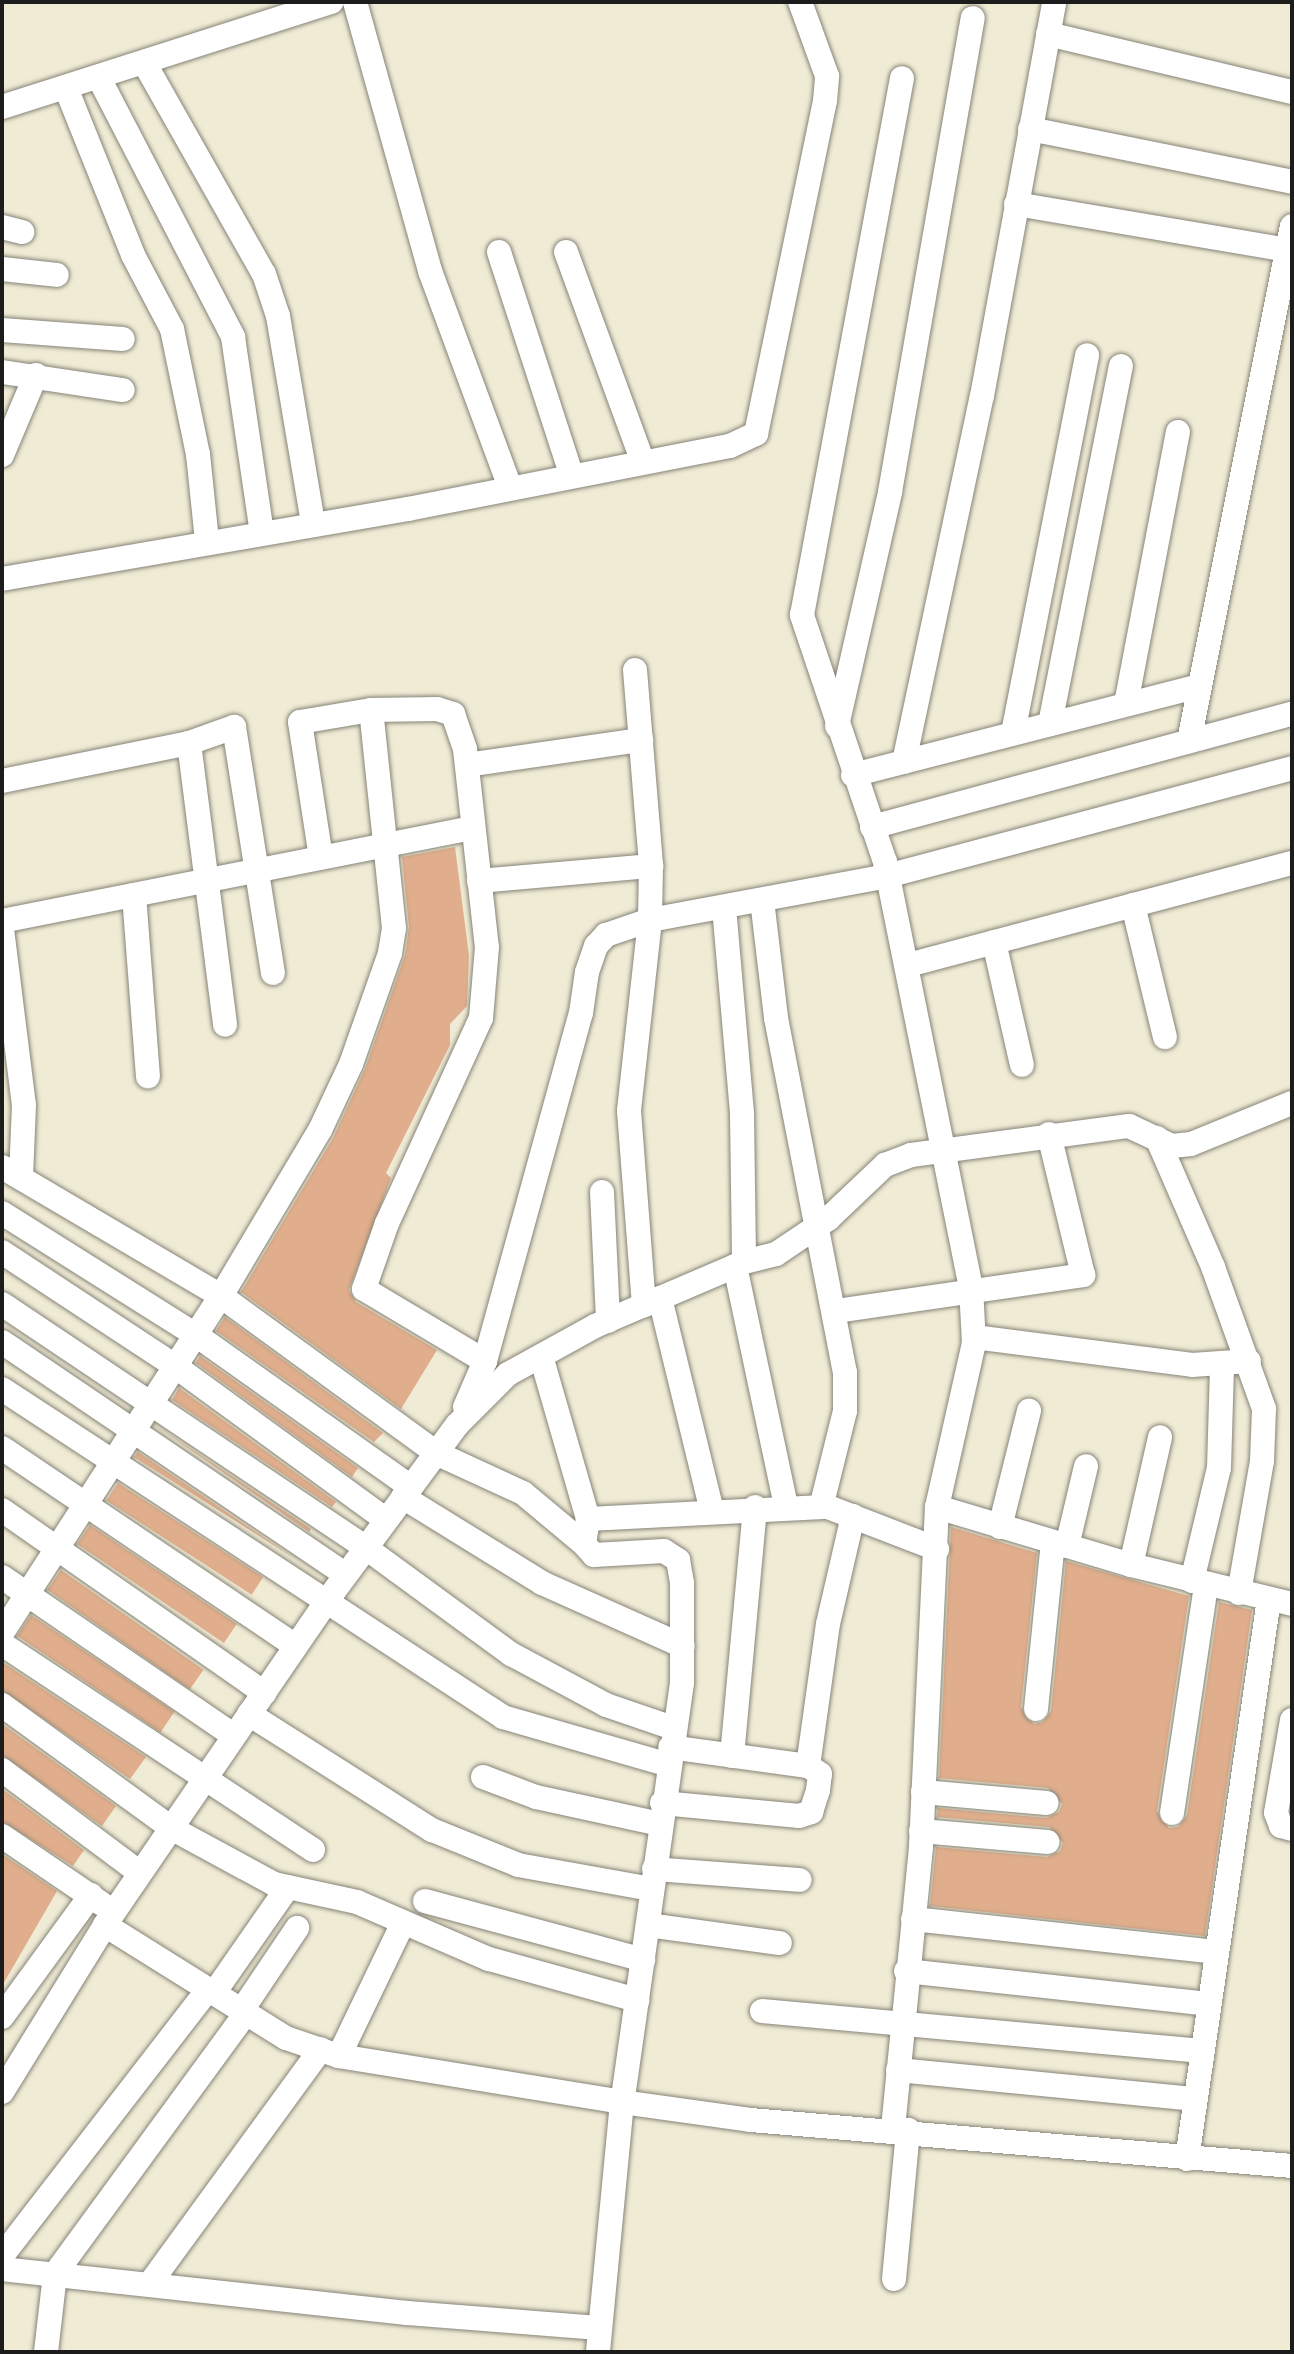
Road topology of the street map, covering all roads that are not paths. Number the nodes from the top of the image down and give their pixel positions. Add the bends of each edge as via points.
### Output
1 (332, 2) edge
2 (355, 2) edge
3 (800, 2) edge
4 (1054, 2) edge
5 (973, 18) dead end
6 (1048, 34) junction
7 (145, 64) junction
8 (99, 78) junction
9 (902, 78) dead end
10 (66, 88) junction
11 (1292, 92) edge
12 (2, 107) edge
13 (1030, 129) junction
14 (1292, 182) edge
15 (1016, 204) junction
16 (1290, 238) edge
17 (499, 252) dead end
18 (566, 252) dead end
19 (2, 269) edge
20 (57, 275) dead end
21 (2, 330) edge
22 (123, 339) dead end
23 (1087, 355) dead end
24 (1121, 366) dead end
25 (2, 372) edge
26 (36, 375) junction
27 (123, 390) dead end
28 (1178, 432) dead end
29 (2, 455) edge
30 (643, 462) junction
31 (571, 474) junction
32 (510, 487) junction
33 (313, 524) junction
34 (262, 533) junction
35 (207, 541) junction
36 (2, 579) edge
37 (635, 670) dead end
38 (1199, 686) junction
39 (1126, 704) junction
40 (371, 710) junction
41 (1292, 714) edge
42 (1050, 724) junction
43 (836, 728) junction
44 (1013, 733) junction
45 (641, 740) junction
46 (1189, 741) junction
47 (189, 743) junction
48 (904, 762) junction
49 (467, 765) junction
50 (1292, 768) edge
51 (853, 775) junction
52 (2, 781) edge
53 (872, 827) junction
54 (473, 828) junction
55 (382, 844) junction
56 (321, 857) junction
57 (651, 866) junction
58 (1291, 867) edge
59 (260, 870) junction
60 (887, 876) junction
61 (210, 880) junction
62 (479, 881) junction
63 (134, 895) junction
64 (762, 900) junction
65 (1133, 905) junction
66 (724, 907) junction
67 (650, 920) junction
68 (2, 921) edge
69 (2, 929) edge
70 (994, 942) junction
71 (908, 965) junction
72 (273, 973) dead end
73 (225, 1025) dead end
74 (1165, 1037) dead end
75 (1022, 1065) dead end
76 (148, 1076) dead end
77 (1292, 1103) edge
78 (1049, 1134) junction
79 (1157, 1138) junction
80 (942, 1150) junction
81 (11, 1173) edge
82 (602, 1192) dead end
83 (2, 1213) edge
84 (815, 1229) junction
85 (2, 1252) edge
86 (739, 1264) junction
87 (971, 1288) junction
88 (221, 1296) junction
89 (652, 1302) junction
90 (2, 1304) edge
91 (837, 1311) junction
92 (608, 1321) junction
93 (196, 1335) junction
94 (974, 1337) junction
95 (2, 1342) edge
96 (541, 1356) junction
97 (485, 1361) junction
98 (1249, 1361) junction
99 (1222, 1364) junction
100 (175, 1366) junction
101 (2, 1389) edge
102 (151, 1403) junction
103 (1029, 1411) dead end
104 (457, 1425) junction
105 (131, 1434) junction
106 (1160, 1437) dead end
107 (2, 1448) edge
108 (436, 1453) junction
109 (111, 1464) junction
110 (1086, 1466) dead end
111 (407, 1492) junction
112 (84, 1506) junction
113 (786, 1506) junction
114 (755, 1507) junction
115 (821, 1507) junction
116 (937, 1507) junction
117 (2, 1510) edge
118 (712, 1511) junction
119 (853, 1516) junction
120 (588, 1519) junction
121 (386, 1520) junction
122 (1000, 1527) junction
123 (584, 1544) junction
124 (1060, 1544) junction
125 (366, 1548) junction
126 (937, 1549) junction
127 (56, 1550) junction
128 (1131, 1565) junction
129 (346, 1575) junction
130 (2, 1577) edge
131 (1199, 1583) junction
132 (1239, 1593) junction
133 (27, 1594) junction
134 (1281, 1601) edge
135 (326, 1602) junction
136 (2, 1633) edge
137 (2, 1644) edge
138 (296, 1646) junction
139 (683, 1646) junction
140 (264, 1693) junction
141 (2, 1705) edge
142 (1036, 1709) dead end
143 (249, 1714) junction
144 (1292, 1720) edge
145 (234, 1736) junction
146 (670, 1747) junction
147 (732, 1756) junction
148 (808, 1766) junction
149 (2, 1770) edge
150 (483, 1777) dead end
151 (204, 1780) junction
152 (923, 1792) junction
153 (1047, 1803) dead end
154 (1172, 1813) dead end
155 (661, 1814) junction
156 (171, 1828) junction
157 (1292, 1829) edge
158 (921, 1831) junction
159 (2, 1836) edge
160 (1048, 1842) dead end
161 (313, 1850) dead end
162 (140, 1873) junction
163 (653, 1879) junction
164 (800, 1880) dead end
165 (288, 1887) junction
166 (91, 1895) junction
167 (425, 1901) dead end
168 (109, 1918) junction
169 (913, 1919) junction
170 (402, 1925) junction
171 (648, 1925) junction
172 (297, 1928) dead end
173 (780, 1943) dead end
174 (1215, 1952) junction
175 (643, 1960) junction
176 (906, 1971) junction
177 (211, 1991) junction
178 (637, 2000) junction
179 (1208, 2004) junction
180 (762, 2011) dead end
181 (244, 2012) junction
182 (2, 2017) edge
183 (902, 2023) junction
184 (1202, 2051) junction
185 (330, 2053) junction
186 (898, 2070) junction
187 (2, 2092) edge
188 (1196, 2099) junction
189 (622, 2102) junction
190 (900, 2129) junction
191 (1187, 2159) junction
192 (1292, 2166) edge
193 (2, 2256) edge
194 (2, 2269) edge
195 (55, 2274) junction
196 (894, 2279) dead end
197 (151, 2282) junction
198 (599, 2340) edge
199 (46, 2352) edge

1 - 7 street
2 - 32 street via 430,271
3 - 30 street via 827,76 825,101 756,434 730,446
4 - 6 street
5 - 43 street via 890,492
6 - 11 street
6 - 13 street
7 - 8 street
7 - 33 street via 264,274 278,316
8 - 10 street
8 - 34 street via 233,337
9 - 43 street via 802,615
10 - 12 street
10 - 35 street via 133,255 172,329 196,439
13 - 14 street
13 - 15 street
15 - 16 street
15 - 48 street via 982,396
16 - 38 street
17 - 31 street
18 - 30 street
19 - 20 street
21 - 22 street
23 - 44 street
24 - 42 street
25 - 26 street
26 - 27 street
26 - 29 street
28 - 39 street
30 - 31 street
31 - 32 street
32 - 33 street
33 - 34 street
34 - 35 street
35 - 36 street
37 - 45 street
38 - 39 street
38 - 46 street
39 - 42 street
40 - 49 street via 437,709 453,714
40 - 55 street
40 - 56 street via 300,722
41 - 46 street
42 - 44 street
43 - 51 street
44 - 48 street
45 - 49 street
45 - 57 street
46 - 53 street
47 - 52 street
47 - 59 street via 234,727
47 - 61 street
48 - 51 street
49 - 54 street
50 - 60 street
51 - 53 street
53 - 60 street
54 - 55 street
54 - 62 street
55 - 56 street
55 - 88 street via 393,914 390,953 320,1130
56 - 59 street
57 - 62 street
57 - 67 street
58 - 65 street
59 - 61 street
59 - 72 street
60 - 64 street
60 - 71 street
61 - 63 street
61 - 73 street
62 - 97 street via 487,947 481,1018 387,1223 364,1289
63 - 68 street
63 - 76 street
64 - 66 street
64 - 84 street via 776,1018
65 - 70 street
65 - 74 street
66 - 67 street
66 - 86 street via 742,1114
67 - 89 street via 629,1111
67 - 97 street via 606,935 596,946
69 - 81 street via 24,1105
70 - 71 street
70 - 75 street
71 - 80 street
77 - 79 street via 1191,1144 1172,1146
78 - 79 street via 1129,1126
78 - 80 street
78 - 87 street via 1083,1275
79 - 98 street
80 - 84 street via 885,1165
80 - 87 street
81 - 88 street
82 - 92 street
83 - 93 street
84 - 86 street via 776,1254
84 - 91 street
85 - 100 street
86 - 89 street
86 - 113 street
87 - 91 street
87 - 94 street
88 - 93 street
88 - 108 street
89 - 92 street
89 - 118 street
90 - 102 street
91 - 115 street via 845,1411
92 - 96 street
93 - 100 street
93 - 111 street
94 - 99 street via 1192,1365
94 - 116 street
95 - 105 street
96 - 104 street via 508,1374
96 - 120 street
97 - 104 street
98 - 99 street
98 - 132 street via 1266,1428
99 - 131 street via 1219,1468
100 - 102 street
100 - 121 street
101 - 109 street
102 - 105 street
102 - 125 street
103 - 122 street
104 - 108 street
105 - 109 street
105 - 129 street
106 - 128 street
107 - 112 street
108 - 111 street
108 - 123 street via 523,1493
109 - 112 street
109 - 135 street
110 - 124 street
111 - 121 street
111 - 139 street via 542,1583
112 - 127 street
112 - 138 street
113 - 114 street
113 - 115 street
114 - 118 street
114 - 147 street via 746,1657
115 - 119 street
116 - 122 street
116 - 126 street
117 - 127 street
118 - 120 street
119 - 126 street
119 - 148 street via 828,1624
120 - 123 street
121 - 125 street
122 - 124 street
123 - 139 street via 594,1555 664,1551 678,1560
124 - 128 street
124 - 142 street
125 - 129 street
125 - 146 street via 511,1654
126 - 152 street
127 - 133 street
127 - 140 street
128 - 131 street
129 - 135 street
130 - 133 street
131 - 132 street
131 - 154 street
132 - 134 street
133 - 136 street
133 - 145 street
134 - 174 street
135 - 138 street
135 - 146 street via 503,1717
137 - 151 street
138 - 140 street
139 - 146 street
140 - 143 street
141 - 156 street
143 - 145 street
143 - 163 street via 432,1830 518,1865
144 - 157 street via 1276,1813 1281,1826
145 - 151 street
146 - 147 street
146 - 155 street
147 - 148 street
148 - 155 street via 820,1774 818,1790 811,1812 799,1816
149 - 162 street
150 - 155 street via 536,1797
151 - 156 street
151 - 161 street
152 - 153 street
152 - 158 street
155 - 163 street
156 - 162 street
156 - 165 street
158 - 160 street
158 - 169 street
159 - 166 street
162 - 168 street
163 - 164 street
163 - 171 street
165 - 170 street via 357,1902
165 - 177 street
166 - 168 street
166 - 182 street
167 - 175 street
168 - 177 street
168 - 187 street
169 - 174 street
169 - 176 street
170 - 178 street via 489,1959
170 - 185 street
171 - 173 street
171 - 175 street
172 - 181 street
174 - 179 street
175 - 178 street
176 - 179 street
176 - 183 street
177 - 181 street
177 - 193 street
178 - 189 street
179 - 184 street
180 - 183 street
181 - 185 street via 286,2038
181 - 195 street
183 - 184 street
183 - 186 street
184 - 188 street
185 - 189 street
185 - 197 street
186 - 188 street
186 - 190 street
188 - 191 street
189 - 190 street via 751,2120
189 - 198 street
190 - 191 street
190 - 196 street
191 - 192 street
194 - 195 street
195 - 197 street
195 - 199 street
197 - 198 street

